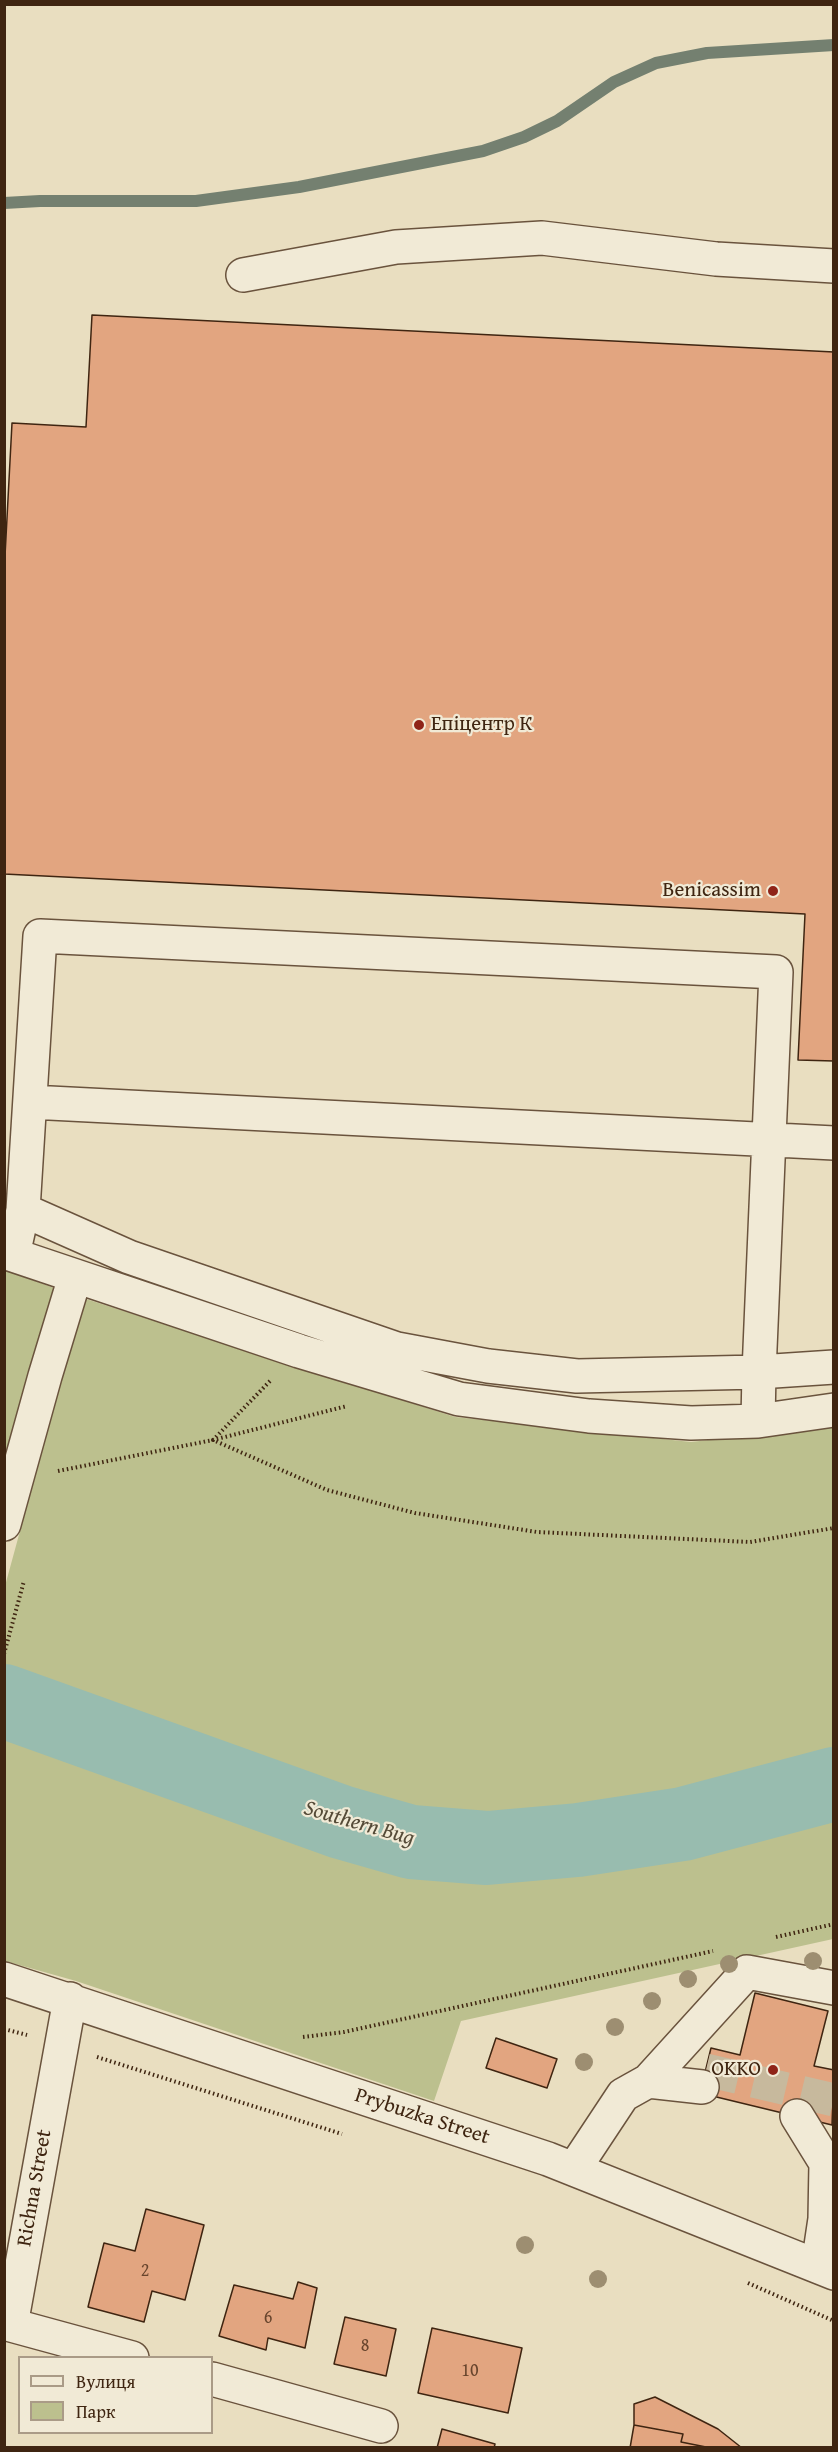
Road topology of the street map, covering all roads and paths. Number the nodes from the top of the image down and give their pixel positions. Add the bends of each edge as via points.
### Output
1 (834, 266) edge
2 (243, 275) dead end
3 (30, 1102) junction
4 (767, 1139) junction
5 (834, 1143) edge
6 (23, 1210) junction
7 (9, 1253) edge
8 (75, 1277) junction
9 (834, 1367) edge
10 (759, 1372) junction
11 (275, 1376) dead end
12 (348, 1406) dead end
13 (834, 1410) edge
14 (758, 1420) junction
15 (213, 1440) junction
16 (52, 1473) dead end
17 (4, 1524) edge
18 (834, 1528) edge
19 (24, 1581) dead end
20 (4, 1654) edge
21 (834, 1924) edge
22 (775, 1937) dead end
23 (717, 1950) dead end
24 (4, 1979) edge
25 (834, 1988) edge
26 (70, 1999) junction
27 (4, 2029) edge
28 (298, 2037) dead end
29 (61, 2045) junction
30 (658, 2070) junction
31 (704, 2078) tunnel mouth
32 (797, 2116) dead end
33 (834, 2130) edge
34 (347, 2135) dead end
35 (826, 2163) junction
36 (574, 2169) junction
37 (826, 2269) edge
38 (748, 2282) dead end
39 (834, 2321) edge
40 (125, 2356) edge
41 (213, 2379) edge
42 (381, 2426) dead end

1 - 2 street via 716,259 542,238 396,247
3 - 4 street
3 - 4 street via 40,936 684,967 776,972
3 - 6 street
4 - 5 street
4 - 10 street
6 - 7 street
6 - 10 street via 129,1257 397,1349 488,1366 577,1376
7 - 8 street
8 - 14 street via 459,1399 589,1416 691,1423
8 - 17 street
9 - 10 street
10 - 14 street
11 - 15 path
12 - 15 path
13 - 14 street
15 - 16 path
15 - 18 path via 327,1490 415,1513 537,1532 750,1542
19 - 20 path
21 - 22 path
23 - 28 path via 344,2032
24 - 26 street, Prybuzka Street
25 - 30 street via 747,1972
26 - 29 street, Richna Street
26 - 36 street, Prybuzka Street
27 - 29 path
29 - 34 path
29 - 40 street, Richna Street via 11,2325
30 - 31 street
30 - 36 street via 623,2096
32 - 35 street
33 - 35 street
35 - 37 street
36 - 37 street, Prybuzka Street
38 - 39 path
41 - 42 street

